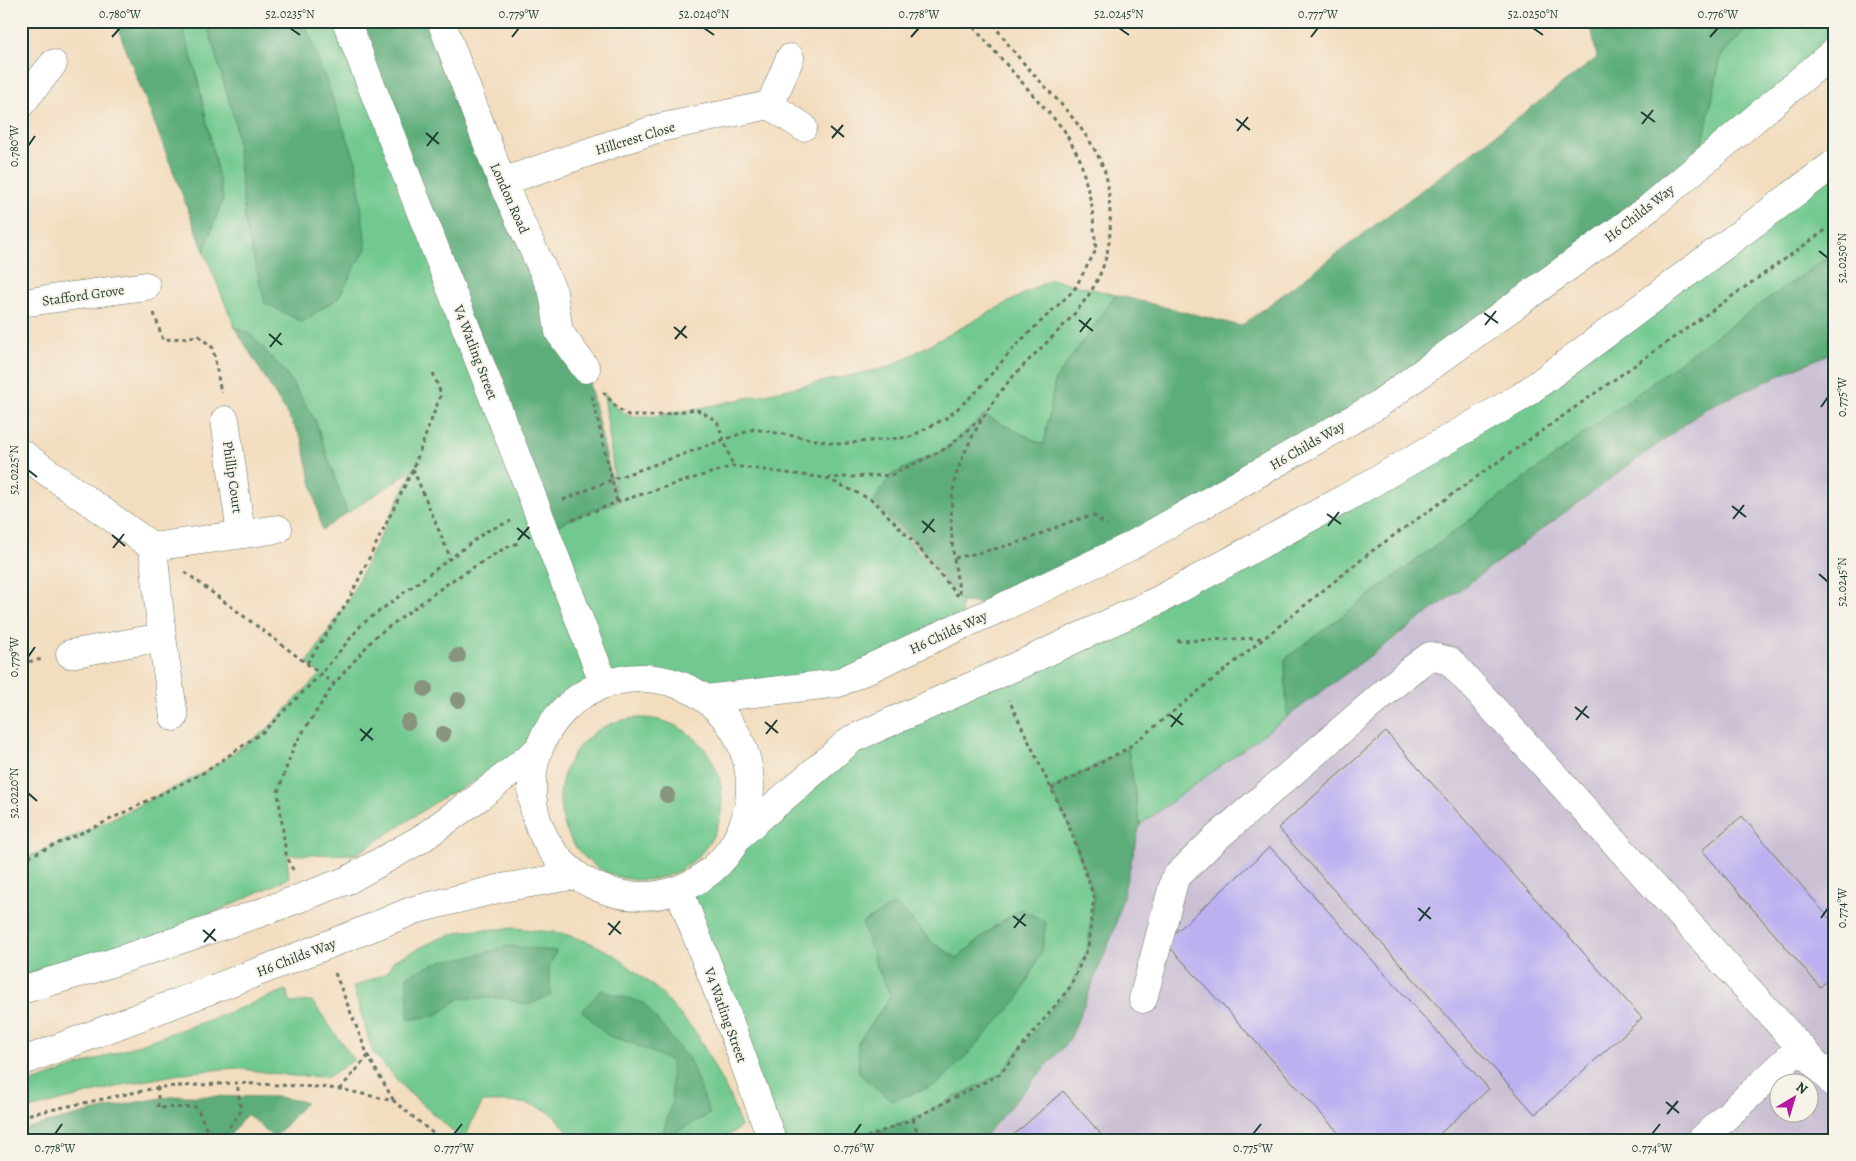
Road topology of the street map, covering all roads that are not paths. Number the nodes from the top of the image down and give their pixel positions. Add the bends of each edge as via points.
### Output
1 (346, 21) edge
2 (441, 21) edge
3 (1835, 51) edge
4 (790, 58) dead end
5 (53, 64) dead end
6 (21, 104) edge
7 (770, 105) junction
8 (803, 127) dead end
9 (1835, 162) edge
10 (502, 182) junction
11 (146, 286) road end
12 (21, 303) edge
13 (586, 369) road end
14 (225, 420) road end
15 (21, 453) edge
16 (278, 529) dead end
17 (241, 534) junction
18 (153, 548) junction
19 (162, 637) junction
20 (70, 654) dead end
21 (604, 684) junction
22 (706, 699) junction
23 (174, 717) dead end
24 (538, 750) junction
25 (740, 835) junction
26 (577, 876) junction
27 (679, 890) junction
28 (21, 990) edge
29 (1143, 999) dead end
30 (1801, 1047) junction
31 (21, 1062) edge
32 (1835, 1085) edge
33 (768, 1132) edge
34 (1701, 1140) edge

1 - 21 street, V4 Watling Street, bridge
2 - 10 street, London Road
3 - 22 street, H6 Childs Way, bridge via 1649,208 1376,406 1130,547 838,682
4 - 7 street
5 - 6 street
7 - 8 street
7 - 10 street, Hillcrest Close via 659,128
9 - 25 street, bridge via 1521,397 1157,602 852,739
10 - 13 street, London Road via 553,292 559,332
11 - 12 street, Stafford Grove
14 - 17 street, Phillip Court
15 - 18 street
16 - 17 street
17 - 18 street
18 - 19 street
19 - 20 street
19 - 23 street
21 - 22 street via 641,678 682,686
21 - 24 street via 582,694 552,723
22 - 25 street via 728,720 743,747 750,776 749,806
24 - 26 street via 532,784 536,819 552,850
24 - 28 street, bridge via 421,839 348,880 260,913
25 - 27 street via 720,863
26 - 27 street via 617,893 644,896
26 - 31 street, H6 Childs Way, bridge via 502,888 414,910
27 - 33 street, V4 Watling Street
29 - 30 street via 1175,878 1215,839 1430,656 1450,662
30 - 32 street
30 - 34 street

